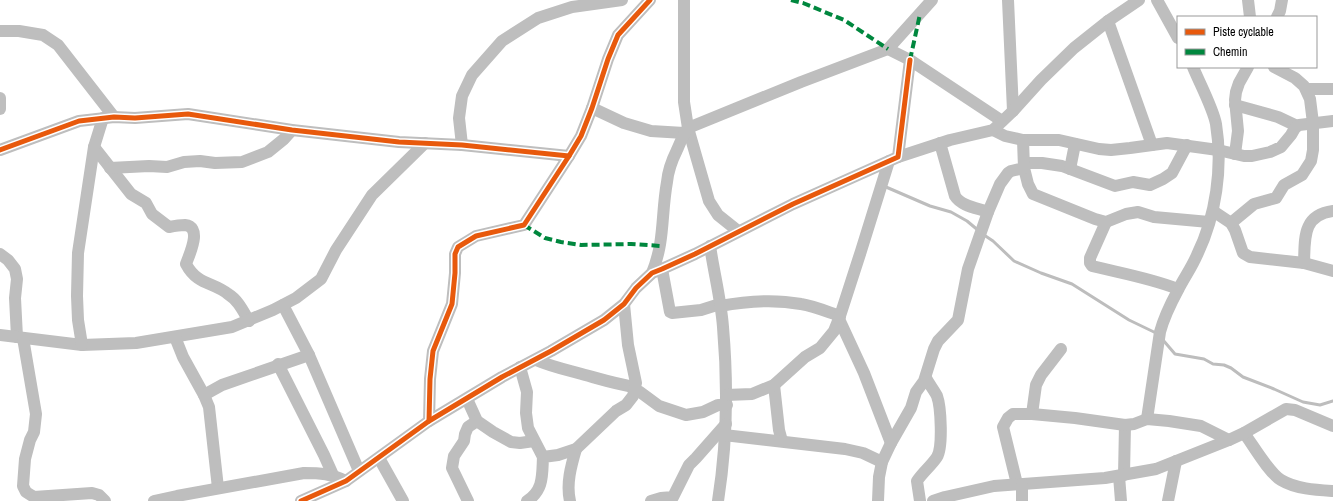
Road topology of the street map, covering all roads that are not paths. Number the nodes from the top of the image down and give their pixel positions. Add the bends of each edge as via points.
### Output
1 (622, 0) edge
2 (650, 0) edge
3 (684, 0) edge
4 (932, 0) edge
5 (1008, 0) edge
6 (1139, 0) edge
7 (1157, 0) edge
8 (1248, 0) edge
9 (1282, 0) edge
10 (1126, 3) edge
11 (1250, 16) edge
12 (1277, 16) edge
13 (1108, 21) junction
14 (0, 31) edge
15 (1177, 36) edge
16 (888, 49) junction
17 (910, 60) junction
18 (1193, 68) edge
19 (1247, 68) edge
20 (1276, 68) edge
21 (1306, 89) junction
22 (1333, 89) edge
23 (0, 98) edge
24 (1235, 106) junction
25 (592, 108) junction
26 (0, 109) edge
27 (1013, 111) junction
28 (108, 118) junction
29 (1002, 121) junction
30 (1333, 121) edge
31 (1313, 123) junction
32 (1297, 126) junction
33 (292, 130) junction
34 (993, 130) junction
35 (686, 131) junction
36 (1023, 140) junction
37 (425, 143) junction
38 (940, 143) junction
39 (1075, 144) junction
40 (462, 145) junction
41 (1152, 145) junction
42 (1187, 145) junction
43 (94, 147) junction
44 (0, 150) edge
45 (1218, 150) junction
46 (1235, 154) junction
47 (569, 156) junction
48 (893, 159) junction
49 (1024, 166) junction
50 (110, 168) junction
51 (1070, 170) junction
52 (1333, 211) edge
53 (988, 212) junction
54 (1211, 216) junction
55 (1106, 222) junction
56 (1231, 223) junction
57 (738, 231) junction
58 (710, 246) junction
59 (0, 254) edge
60 (1304, 263) junction
61 (1329, 270) edge
62 (657, 271) junction
63 (1333, 281) edge
64 (1178, 290) junction
65 (624, 304) junction
66 (283, 305) junction
67 (720, 305) junction
68 (840, 317) junction
69 (250, 320) junction
70 (0, 335) edge
71 (175, 337) junction
72 (20, 338) junction
73 (82, 345) junction
74 (1061, 349) dead end
75 (308, 355) junction
76 (536, 360) junction
77 (278, 364) junction
78 (520, 367) junction
79 (926, 378) junction
80 (774, 384) junction
81 (635, 389) junction
82 (204, 395) junction
83 (467, 399) junction
84 (727, 400) junction
85 (1032, 414) junction
86 (1147, 419) junction
87 (429, 421) junction
88 (477, 421) junction
89 (1125, 425) junction
90 (1333, 426) edge
91 (725, 429) junction
92 (1244, 433) junction
93 (1229, 440) junction
94 (534, 441) junction
95 (782, 441) junction
96 (891, 443) junction
97 (576, 449) junction
98 (543, 457) junction
99 (379, 458) junction
100 (1176, 461) junction
101 (882, 462) junction
102 (360, 471) junction
103 (333, 475) junction
104 (1122, 476) junction
105 (346, 480) junction
106 (1020, 484) junction
107 (218, 488) junction
108 (1333, 491) edge
109 (181, 498) edge
110 (105, 501) edge
111 (154, 501) edge
112 (301, 501) edge
113 (403, 501) edge
114 (468, 501) edge
115 (527, 501) edge
116 (570, 501) edge
117 (651, 501) edge
118 (718, 501) edge
119 (878, 501) edge
120 (920, 501) edge
121 (933, 501) edge
122 (1022, 501) edge
123 (1121, 501) edge
124 (1168, 501) edge

1 - 40 street via 572,7 538,18 502,41 472,75 462,96 459,118
2 - 25 street via 618,36
3 - 35 street
4 - 16 street
5 - 27 street
6 - 10 street
7 - 15 street
8 - 11 street
9 - 12 street
10 - 13 street
13 - 27 street via 1074,48
13 - 41 street
14 - 28 street via 43,35 58,45
16 - 17 street
16 - 35 street via 800,82
17 - 29 street
17 - 48 street
18 - 45 street via 1216,122
19 - 24 street via 1236,92
20 - 21 street via 1295,78
21 - 22 street
21 - 31 street via 1311,103
23 - 26 street
24 - 32 street via 1278,117
24 - 46 street via 1238,131
25 - 35 street via 624,123 651,131
25 - 47 street via 581,136
27 - 29 street
28 - 33 street via 188,114
28 - 43 street
28 - 44 street via 79,121
29 - 34 street
30 - 31 street
31 - 32 street
31 - 56 street via 1312,157 1302,176 1284,185 1276,198 1254,204
32 - 46 street via 1282,147 1276,150 1252,156
33 - 37 street
33 - 50 street via 268,152 242,162 200,161 167,167
34 - 36 street
34 - 38 street
35 - 57 street via 709,201 718,215
35 - 62 street via 672,162 667,182
36 - 39 street via 1059,140
36 - 49 street
37 - 40 street
37 - 66 street via 372,195 320,279
38 - 48 street
38 - 53 street via 954,196 964,204
39 - 41 street via 1111,150
39 - 51 street
40 - 47 street
41 - 42 street
42 - 45 street
42 - 51 street via 1172,173 1150,185 1133,182 1115,186
43 - 50 street
43 - 73 street via 78,259 78,320
45 - 46 street
45 - 54 street via 1216,198
47 - 87 street via 524,225 476,236 458,247 455,254 452,304 433,351
48 - 57 street
48 - 68 street
49 - 51 street via 1054,164
49 - 53 street via 1008,173 1000,184
49 - 55 street via 1033,194
50 - 69 street via 131,194 146,203 159,220 169,227 186,225 191,228 194,241 186,264 190,273 235,298
52 - 60 street via 1320,214 1309,223
53 - 79 street via 968,269 958,320 938,341
54 - 55 street via 1154,217 1138,212
54 - 56 street
54 - 64 street via 1198,254
55 - 64 street via 1090,258 1092,266
56 - 60 street via 1246,256
57 - 58 street
58 - 62 street
58 - 67 street
59 - 72 street via 15,269
60 - 61 street
61 - 63 street
62 - 65 street via 636,288
62 - 67 street via 670,312 701,310
64 - 86 street via 1160,332
65 - 76 street via 604,320
65 - 81 street
66 - 69 street
66 - 75 street
67 - 68 street via 768,301 802,304
67 - 84 street
68 - 80 street via 834,331 820,348 805,357
68 - 96 street
69 - 71 street via 232,327
70 - 72 street
71 - 73 street via 136,343
71 - 82 street via 183,358
72 - 73 street
72 - 110 street via 36,414 26,459 26,492 34,497 92,493
74 - 85 street via 1036,385
75 - 77 street
75 - 102 street
76 - 78 street
76 - 81 street via 559,369
77 - 82 street via 222,385
77 - 103 street
78 - 83 street
78 - 94 street via 527,392 528,428
79 - 96 street via 916,392 911,408
79 - 120 street via 937,396 941,442 938,455 917,481
80 - 84 street via 752,394
80 - 95 street
81 - 84 street via 659,406 686,415 703,412
81 - 97 street via 626,405
82 - 107 street via 208,407
83 - 87 street
83 - 88 street
84 - 91 street
85 - 89 street
85 - 106 street via 1013,414 1003,427
86 - 89 street
86 - 93 street via 1201,426
87 - 99 street
88 - 94 street via 511,442
88 - 114 street via 468,427 464,441 454,456 452,468
89 - 104 street
90 - 92 street via 1295,410 1286,409
91 - 95 street
91 - 117 street via 689,465 673,497
91 - 118 street
92 - 93 street
92 - 108 street via 1279,480 1301,487
93 - 100 street
94 - 98 street
95 - 101 street via 845,449 863,453
96 - 101 street
97 - 98 street
97 - 116 street via 570,472
98 - 115 street via 540,486 534,497
99 - 102 street
99 - 113 street
100 - 104 street via 1156,469
100 - 124 street
101 - 119 street
102 - 105 street
103 - 105 street
103 - 107 street via 304,473
104 - 106 street
104 - 123 street
105 - 112 street
106 - 121 street via 994,486
106 - 122 street
107 - 109 street
109 - 111 street

